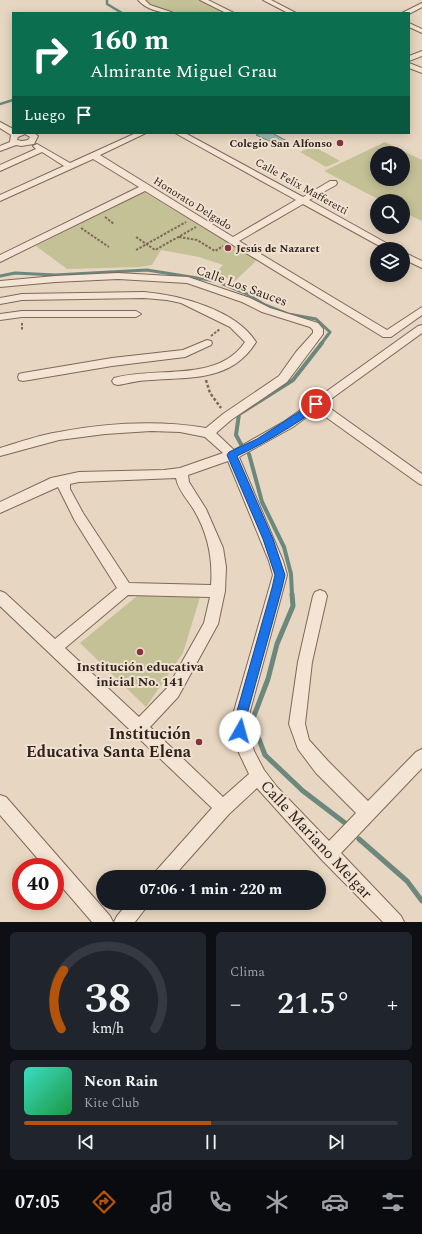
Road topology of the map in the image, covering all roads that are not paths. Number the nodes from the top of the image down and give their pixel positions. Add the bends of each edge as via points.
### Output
1 (140, 0) edge
2 (203, 0) edge
3 (266, 0) edge
4 (422, 5) edge
5 (167, 12) edge
6 (229, 12) edge
7 (291, 12) edge
8 (407, 12) edge
9 (410, 25) edge
10 (422, 31) edge
11 (422, 53) edge
12 (410, 59) edge
13 (410, 65) edge
14 (422, 71) edge
15 (0, 124) edge
16 (12, 132) edge
17 (15, 134) edge
18 (30, 134) edge
19 (140, 134) edge
20 (181, 134) edge
21 (0, 136) edge
22 (31, 142) junction
23 (0, 149) edge
24 (43, 149) junction
25 (93, 155) junction
26 (70, 166) junction
27 (0, 168) edge
28 (333, 183) dead end
29 (146, 187) junction
30 (0, 198) edge
31 (301, 200) junction
32 (229, 242) junction
33 (379, 242) edge
34 (0, 259) edge
35 (410, 259) edge
36 (422, 265) edge
37 (0, 284) edge
38 (0, 301) edge
39 (422, 310) edge
40 (136, 314) dead end
41 (0, 317) edge
42 (422, 328) edge
43 (207, 343) road end
44 (23, 377) dead end
45 (118, 382) dead end
46 (316, 404) junction
47 (208, 433) junction
48 (0, 452) edge
49 (232, 455) junction
50 (181, 473) junction
51 (420, 476) edge
52 (63, 481) junction
53 (0, 508) edge
54 (125, 589) junction
55 (218, 591) junction
56 (320, 596) dead end
57 (0, 597) edge
58 (55, 648) junction
59 (139, 727) junction
60 (422, 757) edge
61 (258, 776) junction
62 (0, 803) edge
63 (223, 808) junction
64 (368, 813) junction
65 (328, 854) junction
66 (168, 870) edge
67 (133, 910) edge
68 (104, 922) edge
69 (123, 922) edge
70 (394, 922) edge

1 - 5 street via 148,6
2 - 6 street
3 - 7 street
4 - 8 street
9 - 10 street
11 - 12 street
13 - 14 street
15 - 16 street
17 - 21 street
17 - 22 street via 21,144
17 - 23 street
18 - 22 street via 34,136
19 - 25 street
20 - 31 street, Calle Felix Mafferetti
22 - 24 street
24 - 26 street
24 - 27 street
25 - 26 street
25 - 29 street, Honorato Delgado
26 - 30 street
28 - 31 street
29 - 32 street, Honorato Delgado
29 - 34 street
31 - 32 street
31 - 33 street, Calle Felix Mafferetti
32 - 39 street, Honorato Delgado via 387,335
35 - 36 street
37 - 47 street, Calle Los Sauces via 118,276 188,280 246,300 266,310 314,325 318,329 318,334 283,379
38 - 45 street via 22,297 167,297 184,301 228,322 251,342 233,361 205,373 150,376
40 - 41 street via 22,314
42 - 46 street
43 - 44 street via 186,353
46 - 49 street via 266,438
46 - 51 street
47 - 48 street via 180,428 151,427 105,430 59,436
47 - 49 street
49 - 50 street
49 - 61 street, Calle Mariano Melgar via 268,539 280,575 242,711 240,731
50 - 52 street
50 - 55 street via 183,483 200,509 216,548 219,567
52 - 53 street
52 - 54 street via 64,489 79,517
54 - 55 street
54 - 58 street
55 - 59 street via 211,624 173,692
56 - 64 street via 305,662 297,724 303,744
57 - 58 street
58 - 59 street
59 - 63 street
60 - 64 street
61 - 63 street
61 - 65 street, Calle Mariano Melgar
62 - 68 street
63 - 66 street
64 - 65 street
65 - 70 street, Calle Mariano Melgar
67 - 69 street

